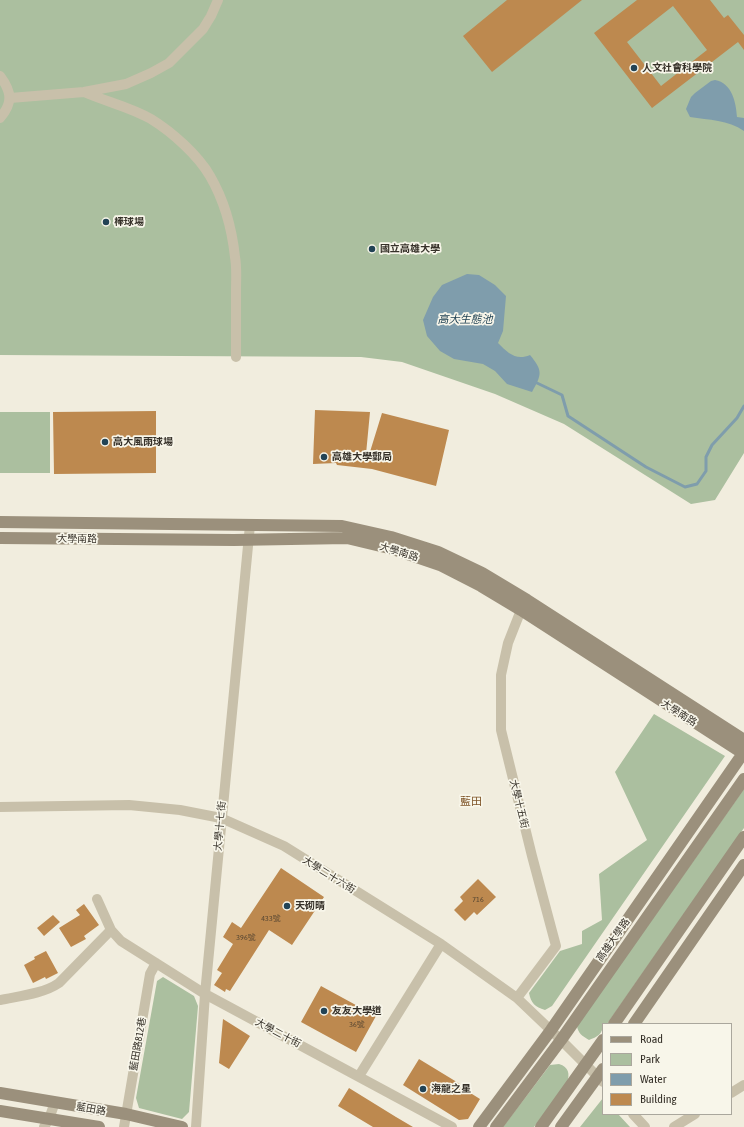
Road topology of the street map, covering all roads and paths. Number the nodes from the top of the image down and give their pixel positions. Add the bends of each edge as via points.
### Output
1 (218, 0) edge
2 (0, 76) edge
3 (84, 92) junction
4 (10, 98) junction
5 (0, 118) edge
6 (236, 357) dead end
7 (0, 522) edge
8 (250, 525) junction
9 (0, 538) edge
10 (248, 539) junction
11 (524, 605) junction
12 (744, 740) edge
13 (744, 753) edge
14 (744, 779) edge
15 (0, 807) edge
16 (221, 818) junction
17 (744, 836) edge
18 (744, 865) edge
19 (97, 899) dead end
20 (111, 930) junction
21 (441, 944) junction
22 (156, 963) junction
23 (205, 994) junction
24 (517, 998) junction
25 (0, 1000) edge
26 (615, 1023) edge
27 (635, 1023) edge
28 (551, 1030) junction
29 (561, 1040) junction
30 (602, 1041) edge
31 (586, 1064) junction
32 (358, 1076) junction
33 (601, 1076) edge
34 (744, 1085) edge
35 (0, 1092) edge
36 (732, 1092) edge
37 (55, 1102) junction
38 (0, 1111) edge
39 (126, 1114) junction
40 (634, 1115) edge
41 (694, 1115) edge
42 (47, 1123) edge
43 (99, 1127) edge
44 (124, 1127) edge
45 (182, 1127) edge
46 (196, 1127) edge
47 (452, 1127) edge
48 (479, 1127) edge
49 (496, 1127) edge
50 (541, 1127) edge
51 (561, 1127) edge
52 (645, 1127) edge
53 (674, 1127) edge

1 - 3 street via 203,29 169,64 126,84
2 - 4 street via 7,86
3 - 4 street
3 - 6 street via 127,107 152,120 175,137 210,175 233,240 236,259
4 - 5 street
7 - 8 street, 大學南路
8 - 10 street, 大學十七街
8 - 11 street, 大學南路 via 342,526 391,537 438,552 482,573
9 - 10 street, 大學南路
10 - 11 street, 大學南路 via 347,538 393,549 440,565
10 - 16 street, 大學十七街
11 - 12 street, 大學南路
11 - 13 street, 大學南路
11 - 24 street, 大學十五街 via 508,643 501,675 501,730 556,946
13 - 28 street, 高雄大學路
14 - 29 street, 高雄大學路
15 - 16 street, 大學二十六街 via 129,805 180,810
16 - 21 street, 大學二十六街 via 284,846
16 - 23 street, 大學十七街
17 - 26 street
18 - 27 street
19 - 20 street, 大學二十街
20 - 22 street, 大學二十街 via 121,941
20 - 25 street via 53,988
21 - 24 street, 大學二十六街
21 - 32 street
22 - 23 street, 大學二十街
22 - 39 street, 藍田路812巷 via 150,974
23 - 32 street, 大學二十街
23 - 46 street, 大學十七街
24 - 28 street, 大學二十六街
28 - 29 street, 大學二十六街
28 - 48 street, 高雄大學路
29 - 31 street, 大學二十六街
29 - 49 street, 高雄大學路
30 - 31 street
31 - 33 street, 大學二十六街
31 - 50 street
32 - 47 street, 大學二十街
33 - 51 street
34 - 36 street
35 - 37 street, 藍田路
37 - 39 street, 藍田路
37 - 42 street
38 - 42 street, 藍田路
39 - 44 street, 藍田路812巷
39 - 45 street, 藍田路
40 - 52 street
41 - 53 street
42 - 43 street, 藍田路

